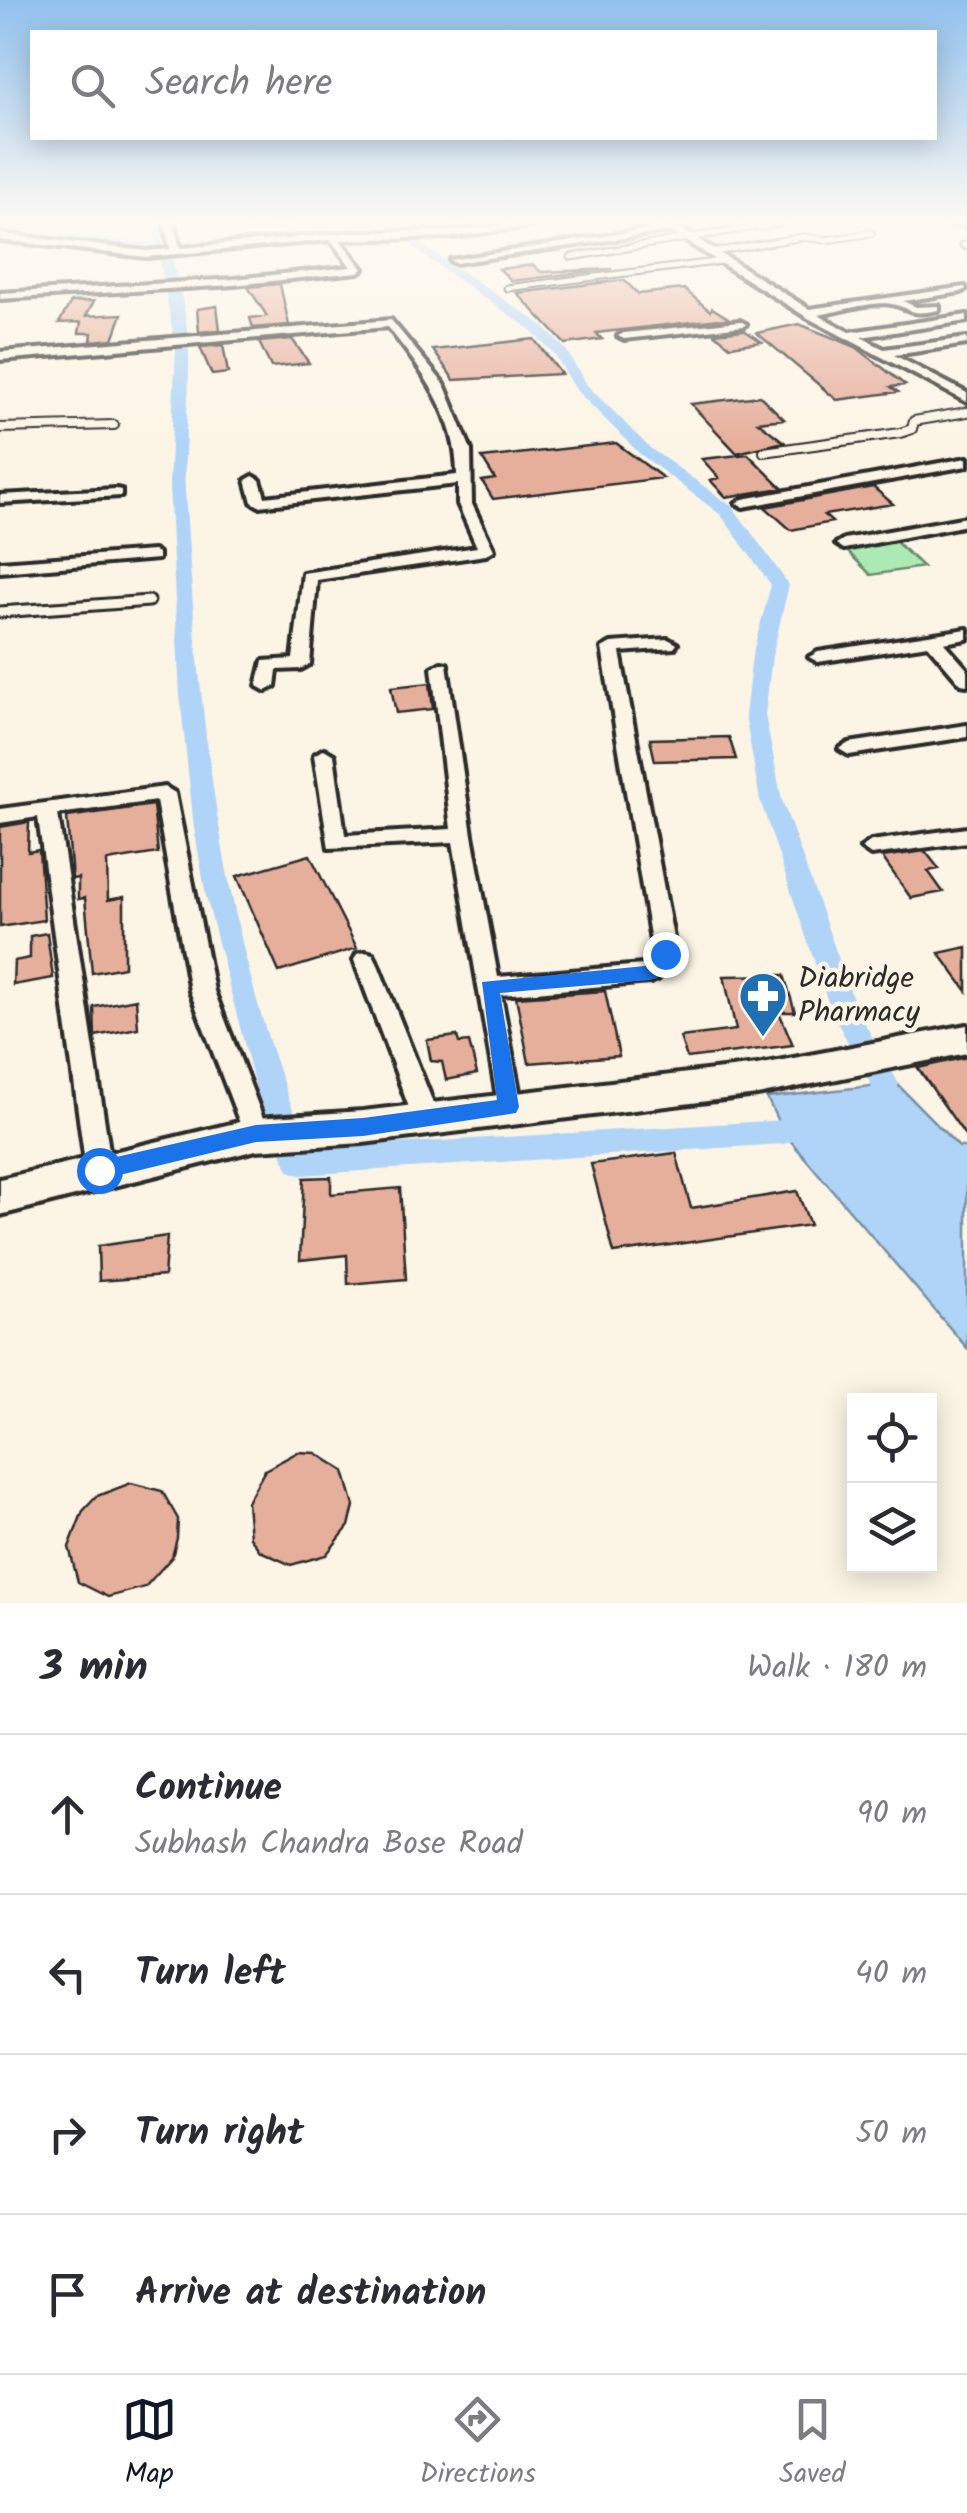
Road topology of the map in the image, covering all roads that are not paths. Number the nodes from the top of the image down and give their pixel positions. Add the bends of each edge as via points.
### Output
1 (779, 295) edge
2 (926, 295) edge
3 (892, 300) junction
4 (936, 308) dead end
5 (807, 313) junction
6 (967, 318) edge
7 (740, 324) dead end
8 (850, 335) junction
9 (624, 336) dead end
10 (967, 342) edge
11 (883, 353) junction
12 (0, 356) edge
13 (967, 398) edge
14 (967, 412) edge
15 (114, 425) dead end
16 (0, 428) edge
17 (764, 452) dead end
18 (967, 462) edge
19 (253, 480) dead end
20 (462, 480) junction
21 (116, 493) dead end
22 (0, 499) edge
23 (742, 503) dead end
24 (967, 521) edge
25 (844, 544) dead end
26 (153, 556) dead end
27 (0, 568) edge
28 (148, 601) dead end
29 (0, 612) edge
30 (967, 634) edge
31 (933, 640) junction
32 (668, 644) dead end
33 (818, 657) dead end
34 (441, 668) dead end
35 (967, 680) edge
36 (266, 686) dead end
37 (967, 731) edge
38 (849, 749) dead end
39 (324, 755) dead end
40 (47, 809) junction
41 (0, 816) edge
42 (462, 835) junction
43 (967, 835) edge
44 (871, 848) dead end
45 (365, 960) dead end
46 (489, 987) junction
47 (967, 1038) edge
48 (509, 1107) junction
49 (426, 1118) junction
50 (256, 1134) junction
51 (99, 1170) junction
52 (0, 1197) edge

1 - 5 street
2 - 3 street
3 - 4 street via 914,311
3 - 5 street
5 - 8 street
6 - 8 street
7 - 9 street
8 - 11 street
10 - 11 street
11 - 13 street
12 - 20 street via 391,323 438,384 464,450
14 - 17 lane via 914,421 900,433
15 - 16 lane
18 - 23 street
19 - 20 street via 258,502
20 - 36 street via 486,550 309,576 301,664 269,665
21 - 22 street
24 - 25 street
26 - 27 street
28 - 29 lane
30 - 31 street
31 - 33 street
31 - 35 street
32 - 46 street via 610,648 665,954 650,973
34 - 42 street
37 - 38 street
39 - 42 street via 336,843
40 - 41 street
40 - 50 street via 165,793 202,991
40 - 51 street
42 - 46 street
43 - 44 street
45 - 49 street
46 - 48 street
47 - 48 main road via 834,1068
48 - 49 main road
49 - 50 main road
50 - 51 main road
51 - 52 main road

